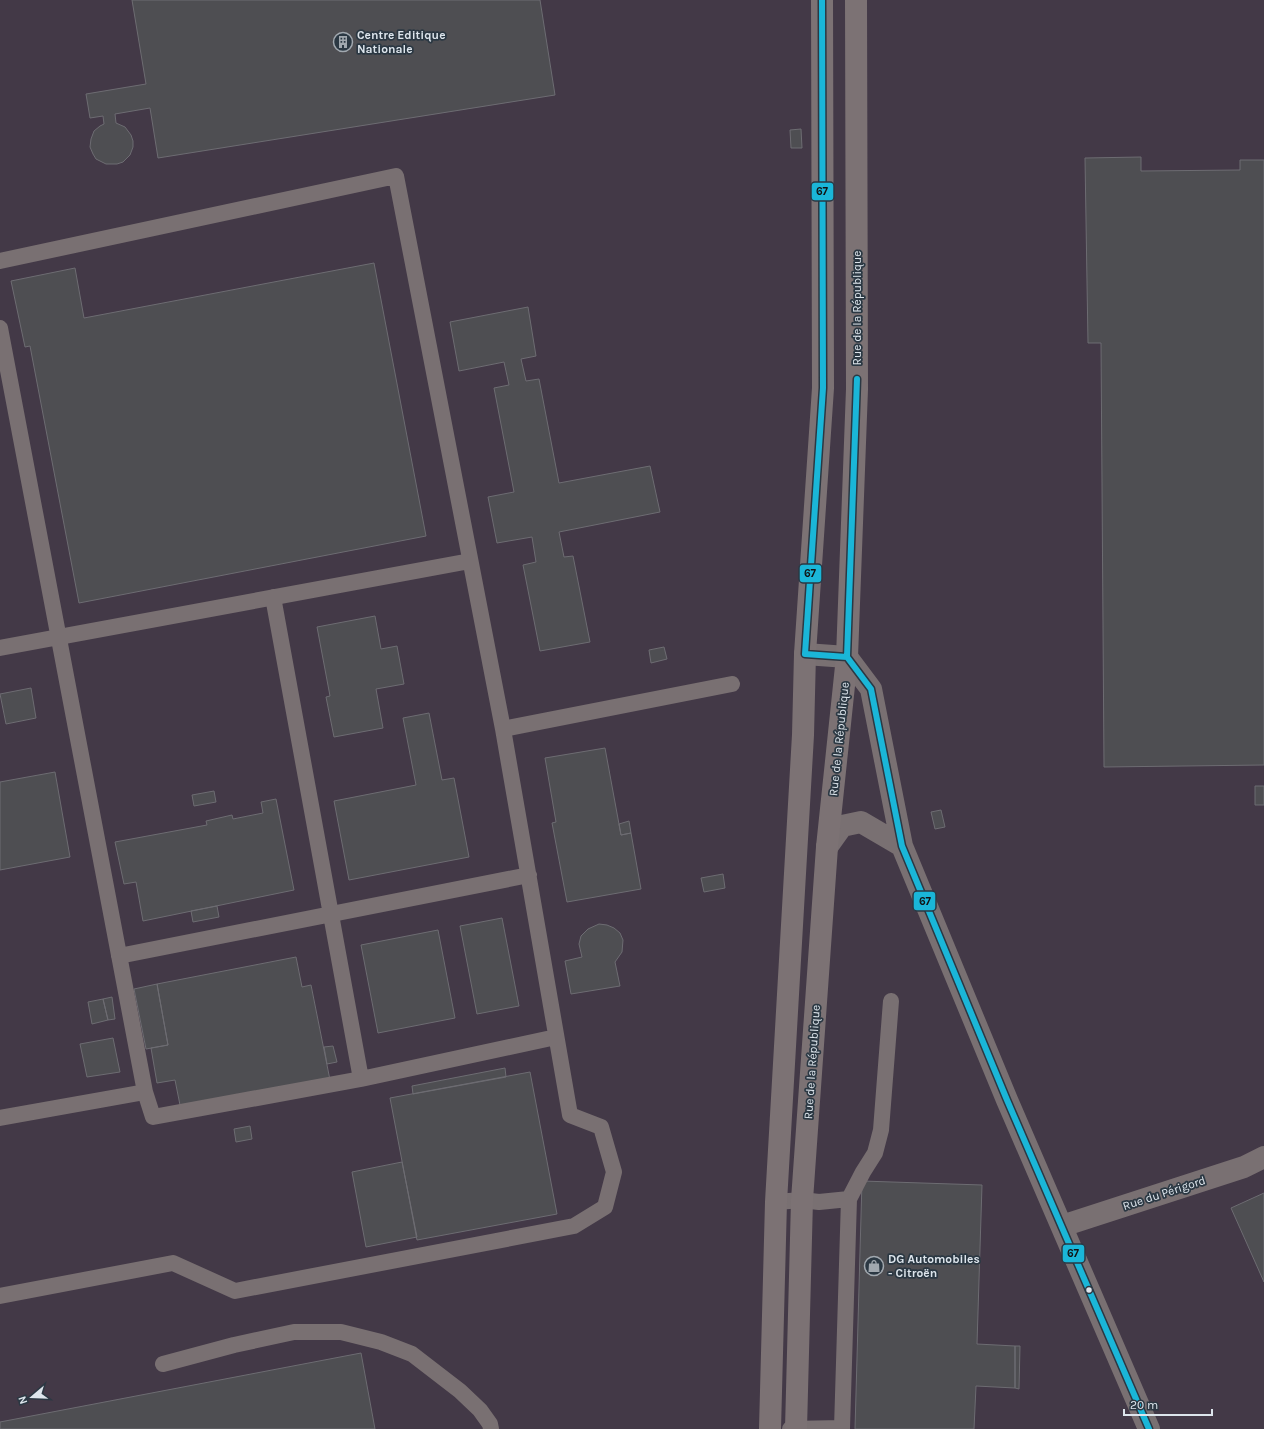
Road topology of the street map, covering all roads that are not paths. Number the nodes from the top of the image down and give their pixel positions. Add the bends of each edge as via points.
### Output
1 (822, 0) edge
2 (856, 0) edge
3 (0, 261) edge
4 (0, 328) edge
5 (470, 561) junction
6 (272, 597) junction
7 (58, 636) junction
8 (0, 648) edge
9 (805, 654) junction
10 (847, 657) junction
11 (732, 684) dead end
12 (503, 729) junction
13 (902, 846) junction
14 (827, 847) junction
15 (528, 875) junction
16 (331, 914) junction
17 (119, 956) junction
18 (890, 1001) dead end
19 (556, 1036) junction
20 (361, 1079) junction
21 (144, 1092) junction
22 (0, 1118) edge
23 (1264, 1157) edge
24 (802, 1200) junction
25 (849, 1200) junction
26 (776, 1202) junction
27 (1062, 1226) junction
28 (0, 1296) edge
29 (163, 1364) dead end
30 (491, 1429) edge
31 (770, 1429) edge
32 (790, 1429) edge
33 (796, 1429) edge
34 (842, 1429) edge
35 (1149, 1429) edge

1 - 9 main road via 823,388
2 - 10 main road, Rue de la République via 857,389
3 - 5 lane via 396,176
4 - 7 lane
5 - 6 lane
5 - 12 lane
6 - 7 lane
6 - 16 lane
7 - 8 lane
7 - 17 lane
9 - 10 street
9 - 26 main road via 803,735
10 - 13 street via 871,689
10 - 14 main road, Rue de la République
11 - 12 lane
12 - 15 lane
13 - 14 street via 861,822 842,826
13 - 27 street
14 - 24 main road, Rue de la République
15 - 16 lane
15 - 19 lane
16 - 17 lane
16 - 20 lane
17 - 21 lane
18 - 25 lane via 881,1130 875,1153
19 - 20 lane
19 - 28 lane via 570,1114 602,1127 614,1172 605,1207 574,1226 235,1291 173,1263
20 - 21 lane via 153,1117
21 - 22 lane
23 - 27 street, Rue du Périgord via 1244,1168
24 - 25 lane
24 - 26 lane
24 - 33 main road, Rue de la République
25 - 34 lane
26 - 31 main road
27 - 35 street
29 - 30 lane via 294,1332 341,1332 381,1342 412,1354 460,1390 480,1410
32 - 33 lane
33 - 34 lane

